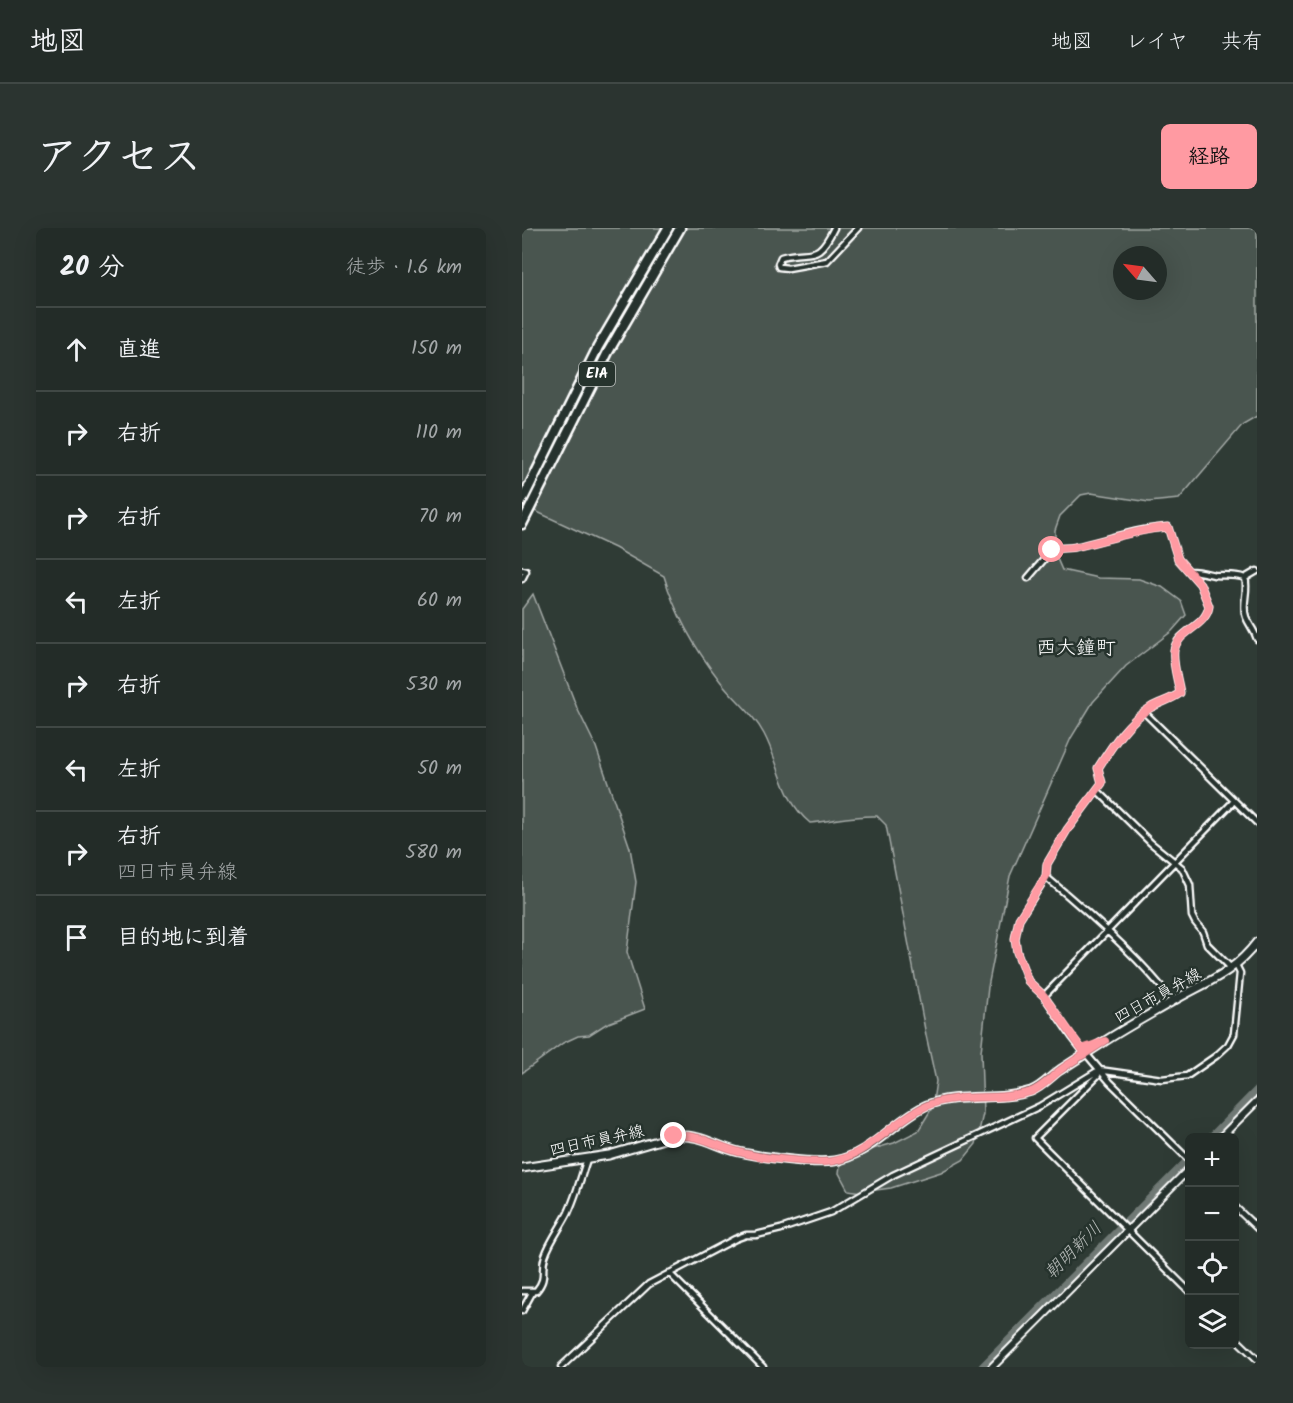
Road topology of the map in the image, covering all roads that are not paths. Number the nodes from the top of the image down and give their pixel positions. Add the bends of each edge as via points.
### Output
1 (668, 228) edge
2 (680, 228) edge
3 (834, 228) edge
4 (858, 228) edge
5 (522, 501) edge
6 (522, 524) edge
7 (522, 570) edge
8 (1257, 571) edge
9 (1190, 573) junction
10 (1028, 578) dead end
11 (1245, 578) junction
12 (522, 579) edge
13 (1257, 639) edge
14 (1144, 712) junction
15 (1097, 790) junction
16 (1234, 801) junction
17 (1257, 823) edge
18 (1176, 862) junction
19 (1046, 876) junction
20 (1106, 931) junction
21 (1257, 942) edge
22 (1233, 967) junction
23 (1044, 996) junction
24 (1173, 1001) junction
25 (1105, 1041) junction
26 (1088, 1056) dead end
27 (1099, 1070) junction
28 (1257, 1101) edge
29 (1224, 1133) edge
30 (1185, 1156) edge
31 (587, 1159) junction
32 (522, 1168) edge
33 (1185, 1173) edge
34 (1239, 1211) edge
35 (1125, 1227) junction
36 (1257, 1228) edge
37 (669, 1274) junction
38 (1185, 1287) edge
39 (522, 1291) edge
40 (533, 1291) junction
41 (522, 1311) edge
42 (1239, 1342) edge
43 (1257, 1359) edge
44 (561, 1367) edge
45 (763, 1367) edge
46 (992, 1367) edge

1 - 5 highway, E1A via 598,347
2 - 6 highway, E1A via 608,352
3 - 4 street via 821,249 812,254 781,257 779,267 827,261
7 - 12 street via 526,571
8 - 11 street
9 - 10 street via 1178,559 1168,527 1052,550
9 - 11 street via 1202,571
9 - 14 street via 1200,584 1209,606 1205,617 1179,639 1175,648 1180,693
11 - 13 street via 1245,614
14 - 15 street via 1118,737 1098,768 1102,783
14 - 16 street
15 - 18 street via 1150,843
15 - 19 street via 1067,830 1047,864
16 - 17 street
16 - 18 street
18 - 20 street
18 - 22 street via 1190,885 1192,916 1207,944
19 - 20 street
19 - 23 street via 1019,919 1015,939 1026,977
20 - 23 street
20 - 24 street
21 - 22 main road, 四日市員弁線
22 - 24 main road, 四日市員弁線
22 - 27 street via 1240,973 1234,1034 1216,1056 1187,1076 1162,1079
23 - 25 street via 1083,1050
24 - 25 main road, 四日市員弁線
25 - 31 main road, 四日市員弁線 via 1036,1089 929,1104 853,1155 834,1161 737,1152 687,1135
26 - 27 street
27 - 30 street
27 - 35 street via 1098,1076 1035,1138
27 - 37 street via 1040,1106 893,1175 831,1212 781,1229 746,1235
28 - 29 street
31 - 32 main road, 四日市員弁線
31 - 40 street via 570,1207 545,1255 542,1284
33 - 35 street
34 - 36 street
35 - 38 street
35 - 46 street
37 - 44 street via 649,1284
37 - 45 street
39 - 40 street
40 - 41 street
42 - 43 street

